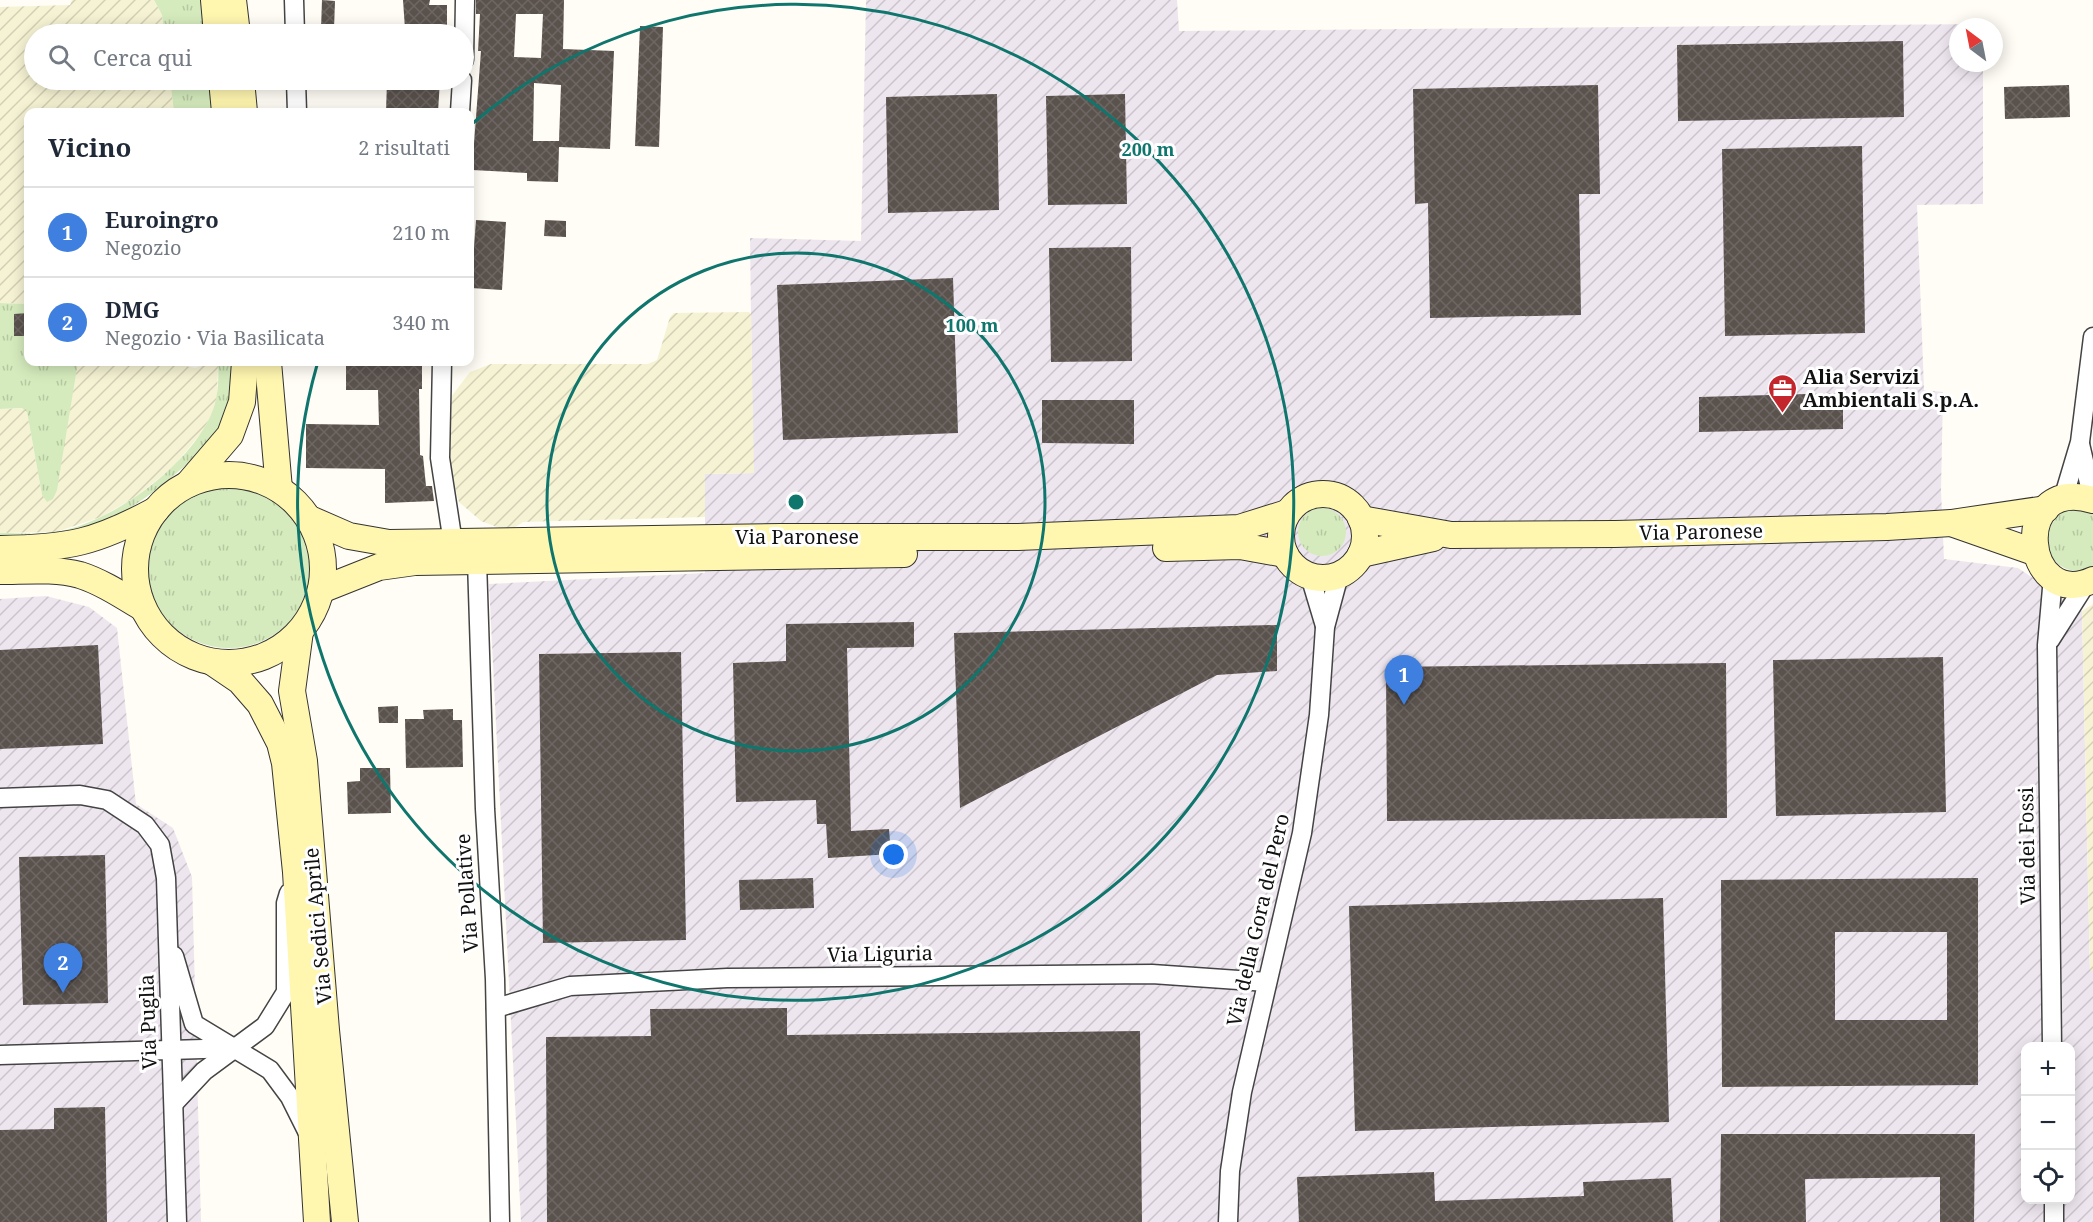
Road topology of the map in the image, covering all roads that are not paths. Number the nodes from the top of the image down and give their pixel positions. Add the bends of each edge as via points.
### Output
1 (214, 0) edge
2 (233, 0) edge
3 (294, 0) edge
4 (465, 0) edge
5 (216, 24) edge
6 (236, 24) edge
7 (295, 24) edge
8 (465, 24) edge
9 (223, 90) edge
10 (242, 90) edge
11 (296, 90) edge
12 (461, 90) edge
13 (225, 108) edge
14 (244, 108) edge
15 (297, 108) edge
16 (460, 108) edge
17 (2093, 337) edge
18 (245, 366) edge
19 (268, 366) edge
20 (442, 366) edge
21 (2080, 442) junction
22 (187, 485) junction
23 (279, 489) junction
24 (2093, 500) edge
25 (2054, 504) junction
26 (156, 509) junction
27 (1287, 513) junction
28 (309, 519) junction
29 (1361, 519) junction
30 (1951, 523) junction
31 (1451, 535) junction
32 (453, 543) junction
33 (0, 549) edge
34 (2034, 552) junction
35 (1285, 554) junction
36 (1361, 554) junction
37 (477, 561) junction
38 (0, 571) edge
39 (1339, 574) junction
40 (1311, 576) junction
41 (2053, 577) junction
42 (2090, 581) edge
43 (321, 590) junction
44 (143, 608) junction
45 (1325, 627) junction
46 (300, 631) junction
47 (2047, 645) junction
48 (212, 662) junction
49 (0, 798) edge
50 (296, 872) junction
51 (167, 935) junction
52 (1268, 982) junction
53 (496, 1008) junction
54 (2052, 1042) edge
55 (237, 1048) junction
56 (170, 1049) junction
57 (0, 1055) edge
58 (175, 1102) junction
59 (312, 1140) junction
60 (2054, 1204) edge
61 (177, 1222) edge
62 (317, 1222) edge
63 (345, 1222) edge
64 (500, 1222) edge
65 (1228, 1222) edge
66 (2054, 1222) edge

1 - 5 main road
2 - 6 main road
3 - 7 street
4 - 8 street
9 - 13 main road
10 - 14 main road
11 - 15 street
12 - 16 street
17 - 21 street
18 - 22 main road, Via Sedici Aprile via 242,402 230,435
19 - 23 main road
20 - 32 street via 439,450
21 - 24 street
21 - 25 street
22 - 23 main road, Via Sedici Aprile via 208,477 232,475 252,477
22 - 26 main road, Via Sedici Aprile
23 - 28 main road, Via Sedici Aprile
24 - 25 main road, Via Paronese via 2073,497
25 - 30 main road, Via Paronese
25 - 34 main road via 2034,529
26 - 33 main road via 84,543
26 - 44 main road, Via Sedici Aprile via 137,547 135,577
27 - 29 main road, Via Paronese via 1307,496 1320,494 1345,500
27 - 32 main road, Via Paronese via 1239,528 1018,537
27 - 35 main road via 1281,541
28 - 32 main road, Via Paronese via 369,541
28 - 43 main road, Via Sedici Aprile via 323,561
29 - 31 main road, Via Paronese
29 - 36 main road via 1365,531
30 - 31 main road, Via Paronese via 1779,531
30 - 34 main road, Via Paronese
31 - 36 main road, Via Paronese
34 - 41 main road
35 - 37 main road, Via Paronese via 1240,546
35 - 40 main road via 1300,571
36 - 39 main road
37 - 43 main road, Via Paronese via 395,564 357,574
37 - 53 street, Via Pollative
38 - 44 main road via 80,576 99,582
39 - 40 main road
39 - 45 street, Via della Gora del Pero
40 - 45 street, Via della Gora del Pero
41 - 42 main road via 2076,584
41 - 47 street, Via dei Fossi
42 - 47 street
43 - 46 main road, Via Sedici Aprile via 316,607
44 - 48 main road, Via Sedici Aprile via 170,643
45 - 52 street, Via della Gora del Pero via 1310,786
46 - 48 main road, Via Sedici Aprile via 269,655 248,662
46 - 63 main road, Via Sedici Aprile via 292,691 304,761
47 - 54 street, Via dei Fossi
48 - 50 main road, Via Sedici Aprile via 247,688 280,743
49 - 51 street, Via Puglia via 80,795 107,800 145,825 160,845 166,878
50 - 55 street via 286,903 286,992 265,1026
50 - 59 main road, Via Sedici Aprile
51 - 55 street via 194,1024
51 - 56 street, Via Puglia
52 - 53 street, Via Liguria via 1152,974 727,978 570,986
52 - 65 street, Via della Gora del Pero via 1242,1092 1230,1171
53 - 64 street, Via Pollative
55 - 56 street
55 - 58 street via 204,1071
55 - 59 street via 270,1070 290,1097
56 - 57 street
56 - 58 street, Via Puglia
58 - 61 street, Via Puglia
59 - 62 main road, Via Sedici Aprile
60 - 66 street

